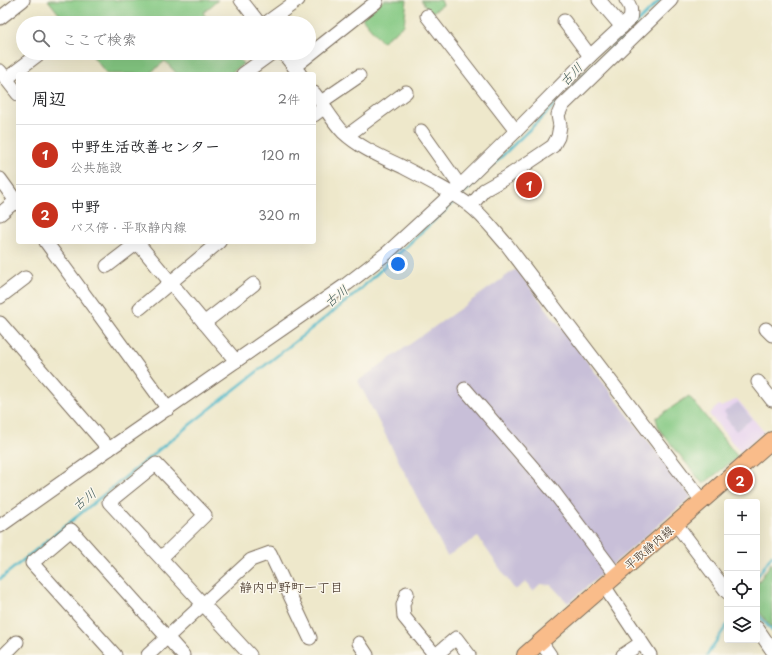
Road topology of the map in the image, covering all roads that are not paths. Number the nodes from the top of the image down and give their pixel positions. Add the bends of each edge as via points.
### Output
1 (23, 0) edge
2 (241, 0) edge
3 (298, 0) edge
4 (599, 0) edge
5 (626, 0) edge
6 (671, 0) edge
7 (376, 2) dead end
8 (254, 16) edge
9 (276, 16) edge
10 (427, 16) dead end
11 (0, 18) edge
12 (564, 21) dead end
13 (622, 27) junction
14 (316, 54) edge
15 (590, 56) junction
16 (28, 60) edge
17 (262, 60) edge
18 (289, 60) edge
19 (309, 60) edge
20 (297, 70) edge
21 (245, 72) edge
22 (3, 75) edge
23 (358, 76) dead end
24 (16, 91) edge
25 (406, 92) dead end
26 (320, 101) edge
27 (316, 110) edge
28 (421, 131) dead end
29 (516, 131) junction
30 (348, 135) junction
31 (0, 179) edge
32 (461, 196) junction
33 (16, 200) edge
34 (16, 202) edge
35 (0, 214) edge
36 (47, 244) edge
37 (134, 244) edge
38 (139, 244) edge
39 (217, 244) edge
40 (107, 266) dead end
41 (25, 278) dead end
42 (170, 283) junction
43 (254, 284) dead end
44 (0, 297) edge
45 (140, 308) dead end
46 (0, 323) edge
47 (204, 323) junction
48 (236, 361) junction
49 (758, 382) dead end
50 (464, 389) dead end
51 (772, 400) edge
52 (168, 409) junction
53 (772, 440) edge
54 (109, 449) junction
55 (702, 501) junction
56 (676, 524) junction
57 (0, 526) edge
58 (161, 558) junction
59 (617, 576) junction
60 (604, 586) junction
61 (724, 588) edge
62 (407, 593) dead end
63 (203, 604) junction
64 (760, 632) edge
65 (167, 638) junction
66 (310, 638) dead end
67 (17, 642) dead end
68 (541, 642) junction
69 (359, 643) dead end
70 (641, 643) junction
71 (772, 650) edge
72 (4, 655) edge
73 (116, 655) edge
74 (148, 655) edge
75 (183, 655) edge
76 (250, 655) edge
77 (367, 655) edge
78 (435, 655) edge
79 (469, 655) edge
80 (525, 655) edge
81 (550, 655) edge
82 (623, 655) edge
83 (650, 655) edge

1 - 11 street
2 - 8 street
3 - 9 street
4 - 13 street
5 - 13 street via 632,12 630,19
6 - 32 street via 562,106 558,115 558,138 553,146 484,190
7 - 14 street
10 - 29 street
12 - 15 street
13 - 15 street
15 - 29 street
16 - 22 street
17 - 21 street
18 - 20 street
19 - 20 street
22 - 24 street
23 - 26 street
25 - 30 street
26 - 27 street
26 - 30 street
28 - 32 street
29 - 32 street
30 - 32 street via 370,152
31 - 33 street
32 - 48 street via 347,284
32 - 55 street via 507,245
34 - 35 street
36 - 52 street
37 - 40 street
38 - 42 street
39 - 42 street
41 - 44 street
42 - 45 street
42 - 47 street
43 - 47 street
46 - 54 street
47 - 48 street
48 - 52 street
49 - 51 street
50 - 59 street via 553,491
52 - 54 street
53 - 55 main road, 平取静内線
54 - 57 street
55 - 56 main road, 平取静内線
56 - 59 main road, 平取静内線
56 - 61 street
58 - 58 street via 205,516 156,464 109,502
58 - 63 street
59 - 60 main road, 平取静内線
60 - 68 main road, 平取静内線
60 - 70 street
62 - 78 street via 403,605 404,617
63 - 65 street
63 - 66 street via 251,560 270,553
63 - 76 street
64 - 71 street
65 - 73 street via 71,530 32,563
65 - 74 street
65 - 75 street
67 - 72 street
68 - 80 main road, 平取静内線
68 - 81 street
69 - 77 street
70 - 82 street
70 - 83 street
78 - 79 street via 456,638

